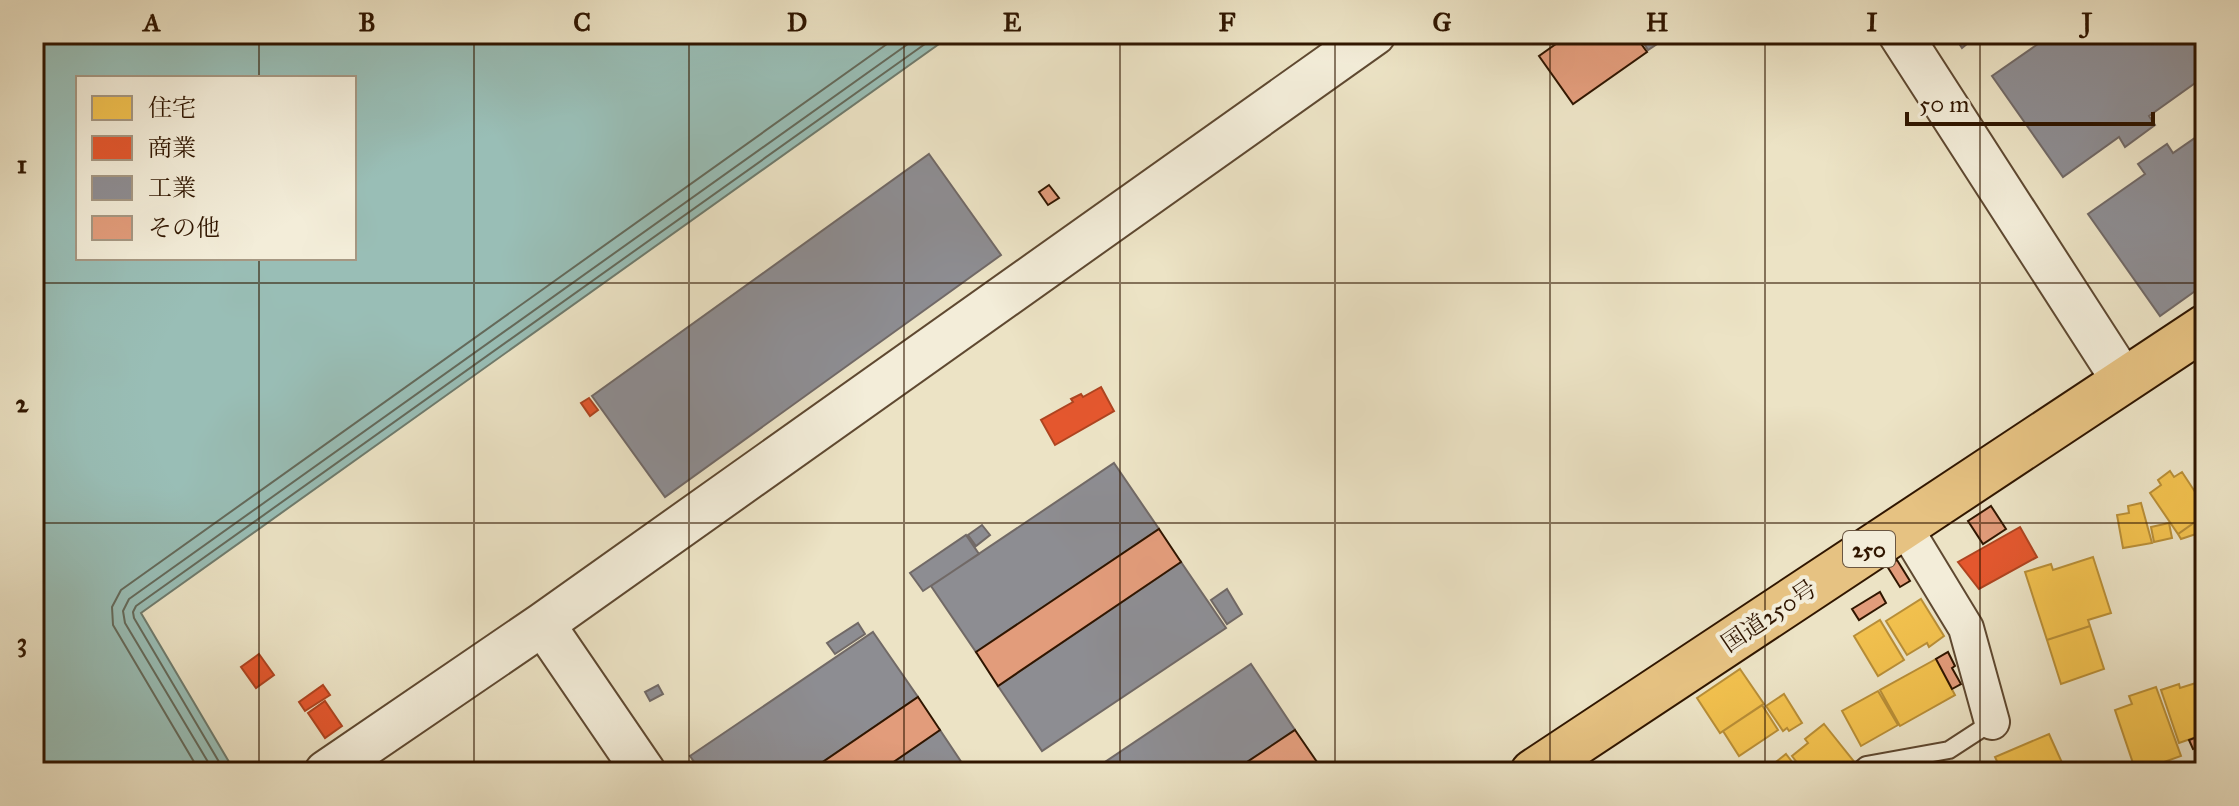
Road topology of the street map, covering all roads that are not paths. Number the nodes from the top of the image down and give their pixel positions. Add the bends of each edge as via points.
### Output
1 (1374, 34) edge
2 (1900, 34) edge
3 (2205, 327) edge
4 (2123, 380) junction
5 (1904, 526) junction
6 (543, 624) junction
7 (1992, 722) joint
8 (326, 772) edge
9 (644, 772) edge
10 (1533, 772) edge
11 (1858, 772) edge

1 - 6 street
2 - 4 street
3 - 4 highway, 国道250号 / 250
4 - 5 highway, 国道250号 / 250
5 - 7 street via 1966,628
5 - 10 highway, 国道250号 / 250
6 - 8 street
6 - 9 street
7 - 11 lane via 1949,750 1866,765

